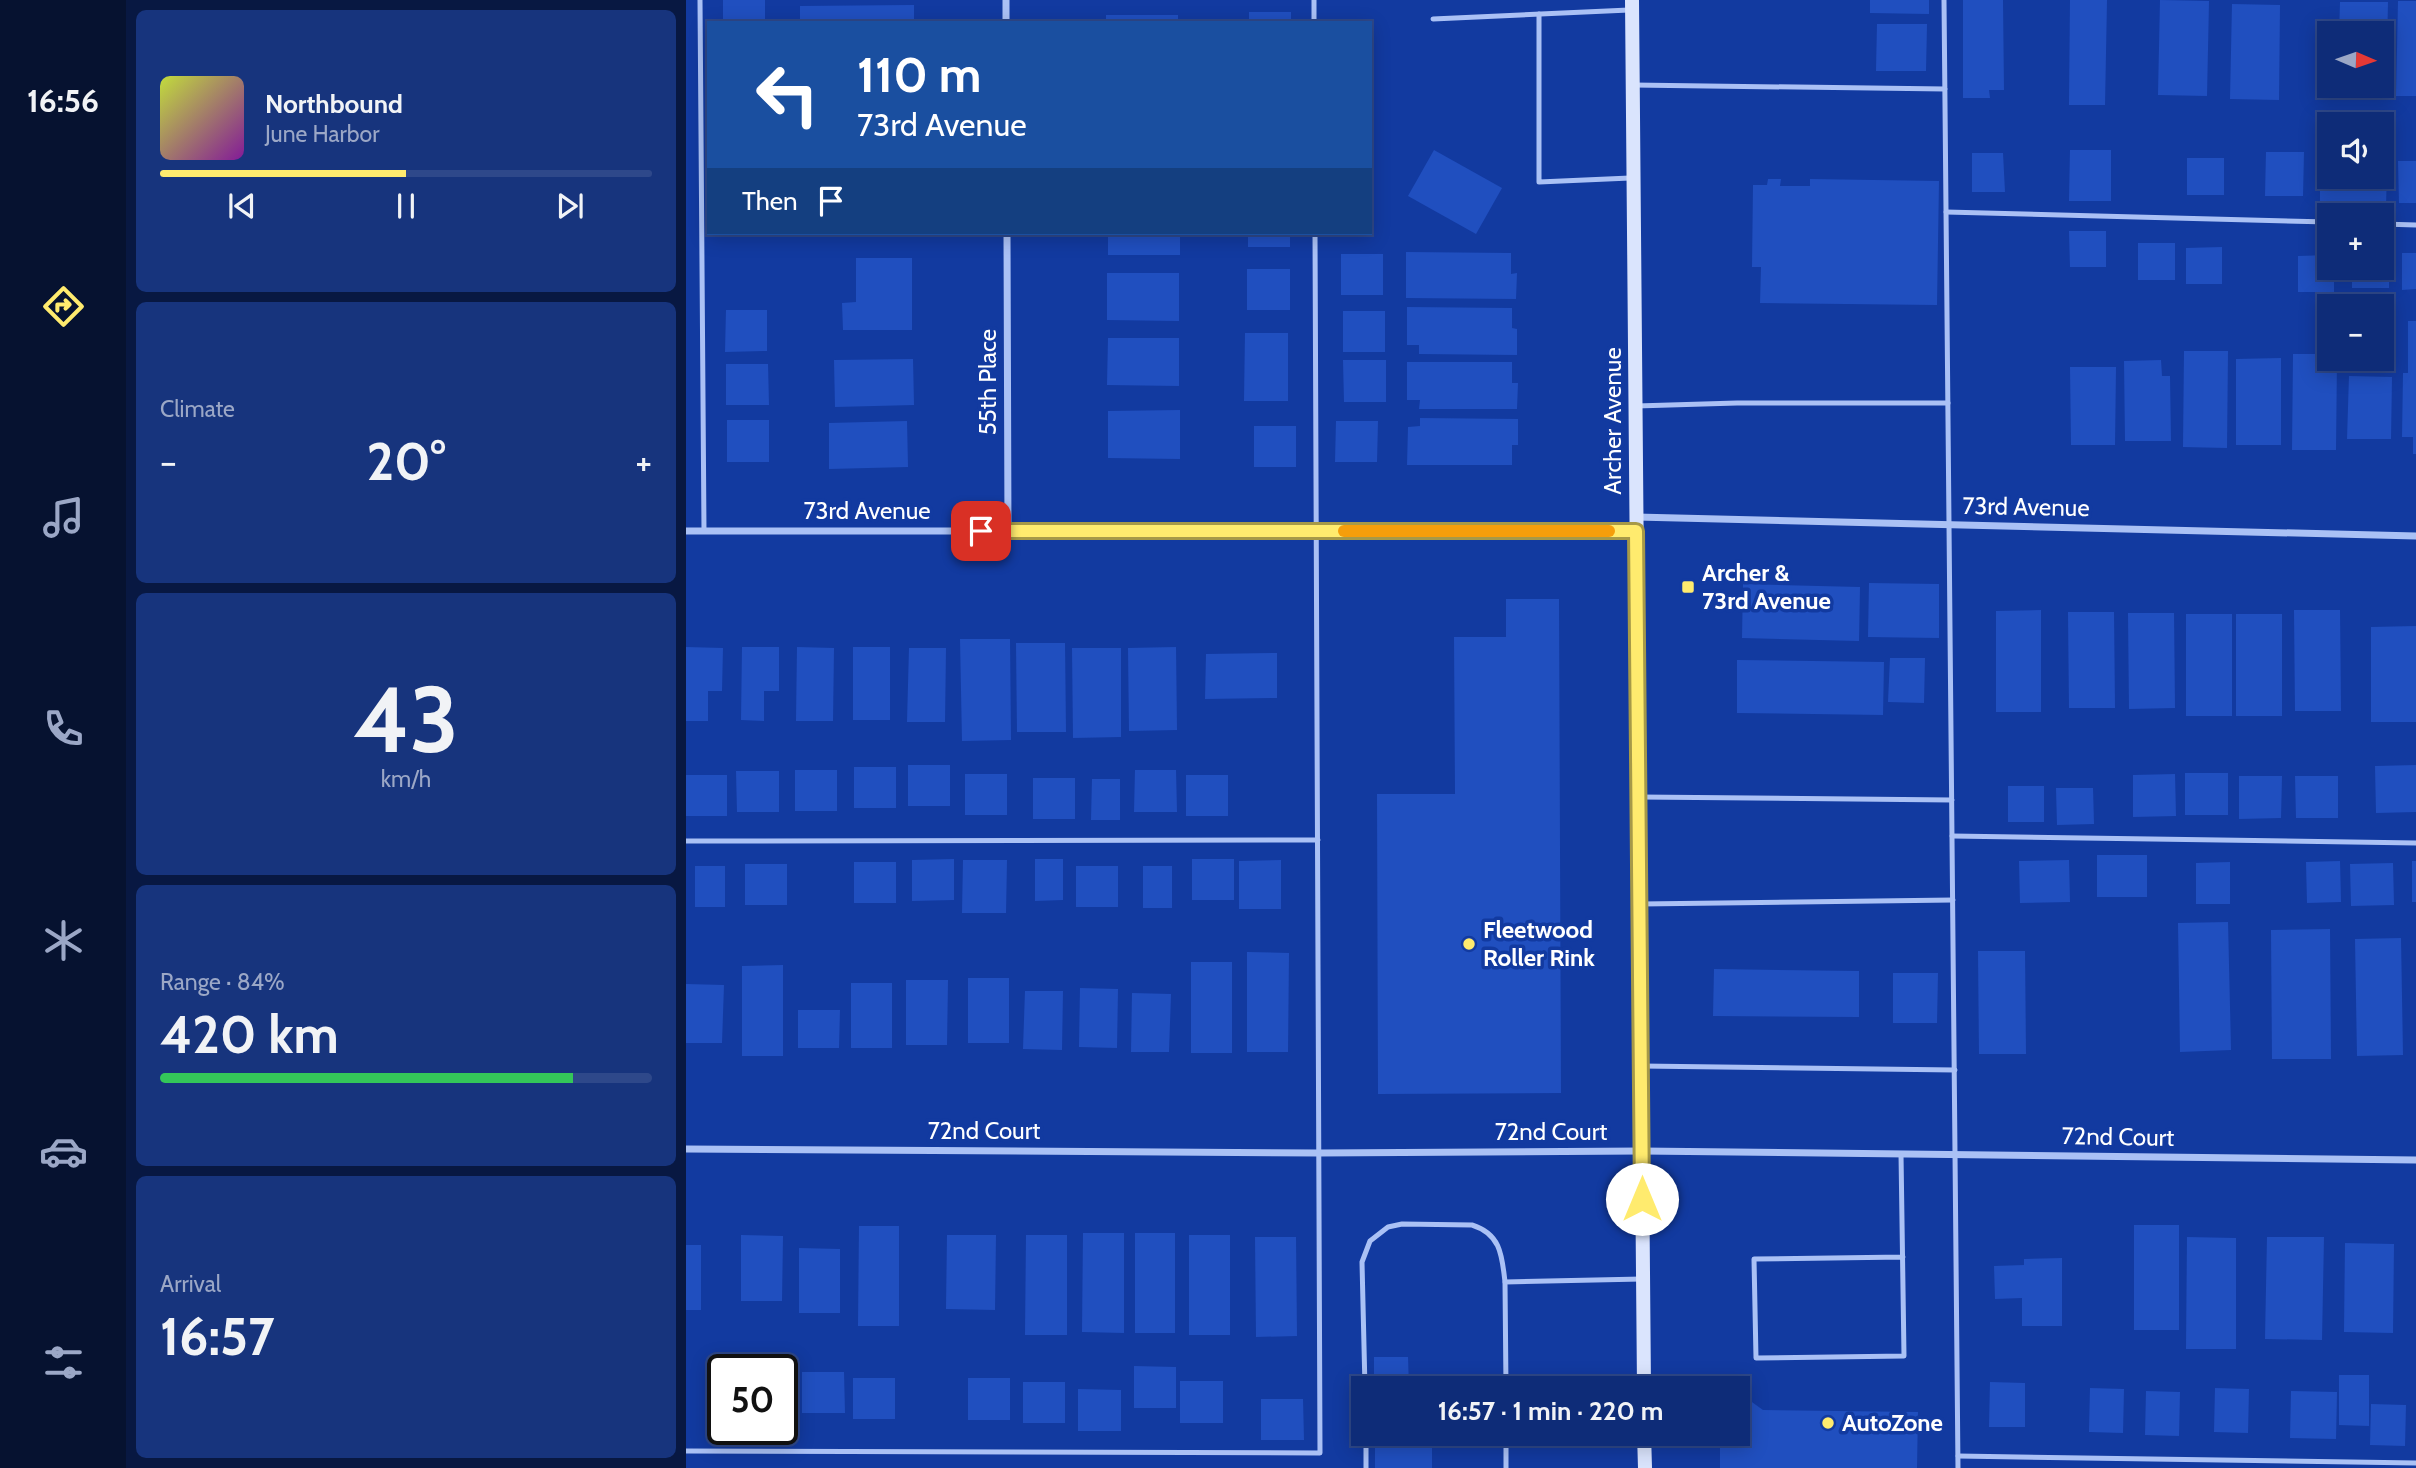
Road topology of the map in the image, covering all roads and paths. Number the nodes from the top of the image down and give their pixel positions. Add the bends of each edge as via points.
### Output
1 (700, 0) edge
2 (1006, 0) edge
3 (1314, 0) edge
4 (1944, 0) edge
5 (1632, 5) edge
6 (1539, 14) junction
7 (1433, 19) dead end
8 (1006, 21) edge
9 (1314, 21) edge
10 (1633, 85) junction
11 (1945, 89) junction
12 (1634, 178) junction
13 (1946, 212) junction
14 (2317, 222) edge
15 (2394, 224) edge
16 (2416, 225) edge
17 (1007, 235) edge
18 (1315, 235) edge
19 (1948, 403) junction
20 (1635, 406) junction
21 (1636, 524) junction
22 (1949, 525) junction
23 (686, 531) edge
24 (704, 531) junction
25 (1008, 531) junction
26 (1316, 531) junction
27 (2416, 536) edge
28 (1640, 797) junction
29 (1952, 800) junction
30 (1952, 836) junction
31 (1318, 840) junction
32 (686, 841) edge
33 (2416, 844) edge
34 (1953, 900) junction
35 (1640, 904) junction
36 (1641, 1066) junction
37 (1955, 1070) junction
38 (686, 1149) edge
39 (1642, 1152) junction
40 (1319, 1153) junction
41 (1901, 1154) junction
42 (1956, 1155) junction
43 (2416, 1160) edge
44 (1903, 1257) junction
45 (1643, 1279) junction
46 (1505, 1282) junction
47 (1365, 1376) edge
48 (1506, 1376) edge
49 (1644, 1376) edge
50 (1366, 1446) edge
51 (1506, 1446) edge
52 (1644, 1446) edge
53 (686, 1451) edge
54 (1958, 1456) junction
55 (2189, 1460) junction
56 (2416, 1463) edge
57 (1366, 1468) edge
58 (1506, 1468) edge
59 (1645, 1468) edge
60 (1958, 1468) edge
61 (2189, 1468) edge

1 - 24 lane
2 - 8 street
3 - 9 lane
4 - 11 lane
5 - 6 lane
5 - 10 main road, Archer Avenue
6 - 7 lane
6 - 12 lane via 1539,182
10 - 11 lane
10 - 12 main road, Archer Avenue
11 - 13 lane
12 - 20 main road, Archer Avenue
13 - 14 lane
13 - 19 lane
15 - 16 lane
17 - 25 street, 55th Place
18 - 26 lane
19 - 20 lane
19 - 22 lane
20 - 21 main road, Archer Avenue
21 - 22 street, 73rd Avenue
21 - 26 street, 73rd Avenue
21 - 28 main road, Archer Avenue
22 - 27 street, 73rd Avenue
22 - 29 lane
23 - 24 street, 73rd Avenue
24 - 25 street, 73rd Avenue
25 - 26 street, 73rd Avenue
26 - 31 lane
28 - 29 lane
28 - 35 main road, Archer Avenue
29 - 30 lane
30 - 33 lane
30 - 34 lane
31 - 32 lane
31 - 40 lane
34 - 35 lane
34 - 37 lane
35 - 36 main road, Archer Avenue
36 - 37 lane
36 - 39 main road, Archer Avenue
37 - 42 lane
38 - 40 street, 72nd Court
39 - 40 street, 72nd Court
39 - 41 street, 72nd Court
39 - 45 main road, Archer Avenue
40 - 53 lane via 1320,1453
41 - 42 street, 72nd Court
41 - 44 lane
42 - 43 street, 72nd Court
42 - 54 lane
44 - 44 lane via 1904,1356 1756,1357 1754,1259
45 - 46 lane
45 - 49 main road, Archer Avenue
46 - 47 lane via 1502,1249 1481,1228 1402,1224 1377,1234 1362,1262
46 - 48 lane
50 - 57 lane
51 - 58 lane
52 - 59 main road
54 - 55 lane
54 - 60 lane
55 - 56 lane
55 - 61 lane

